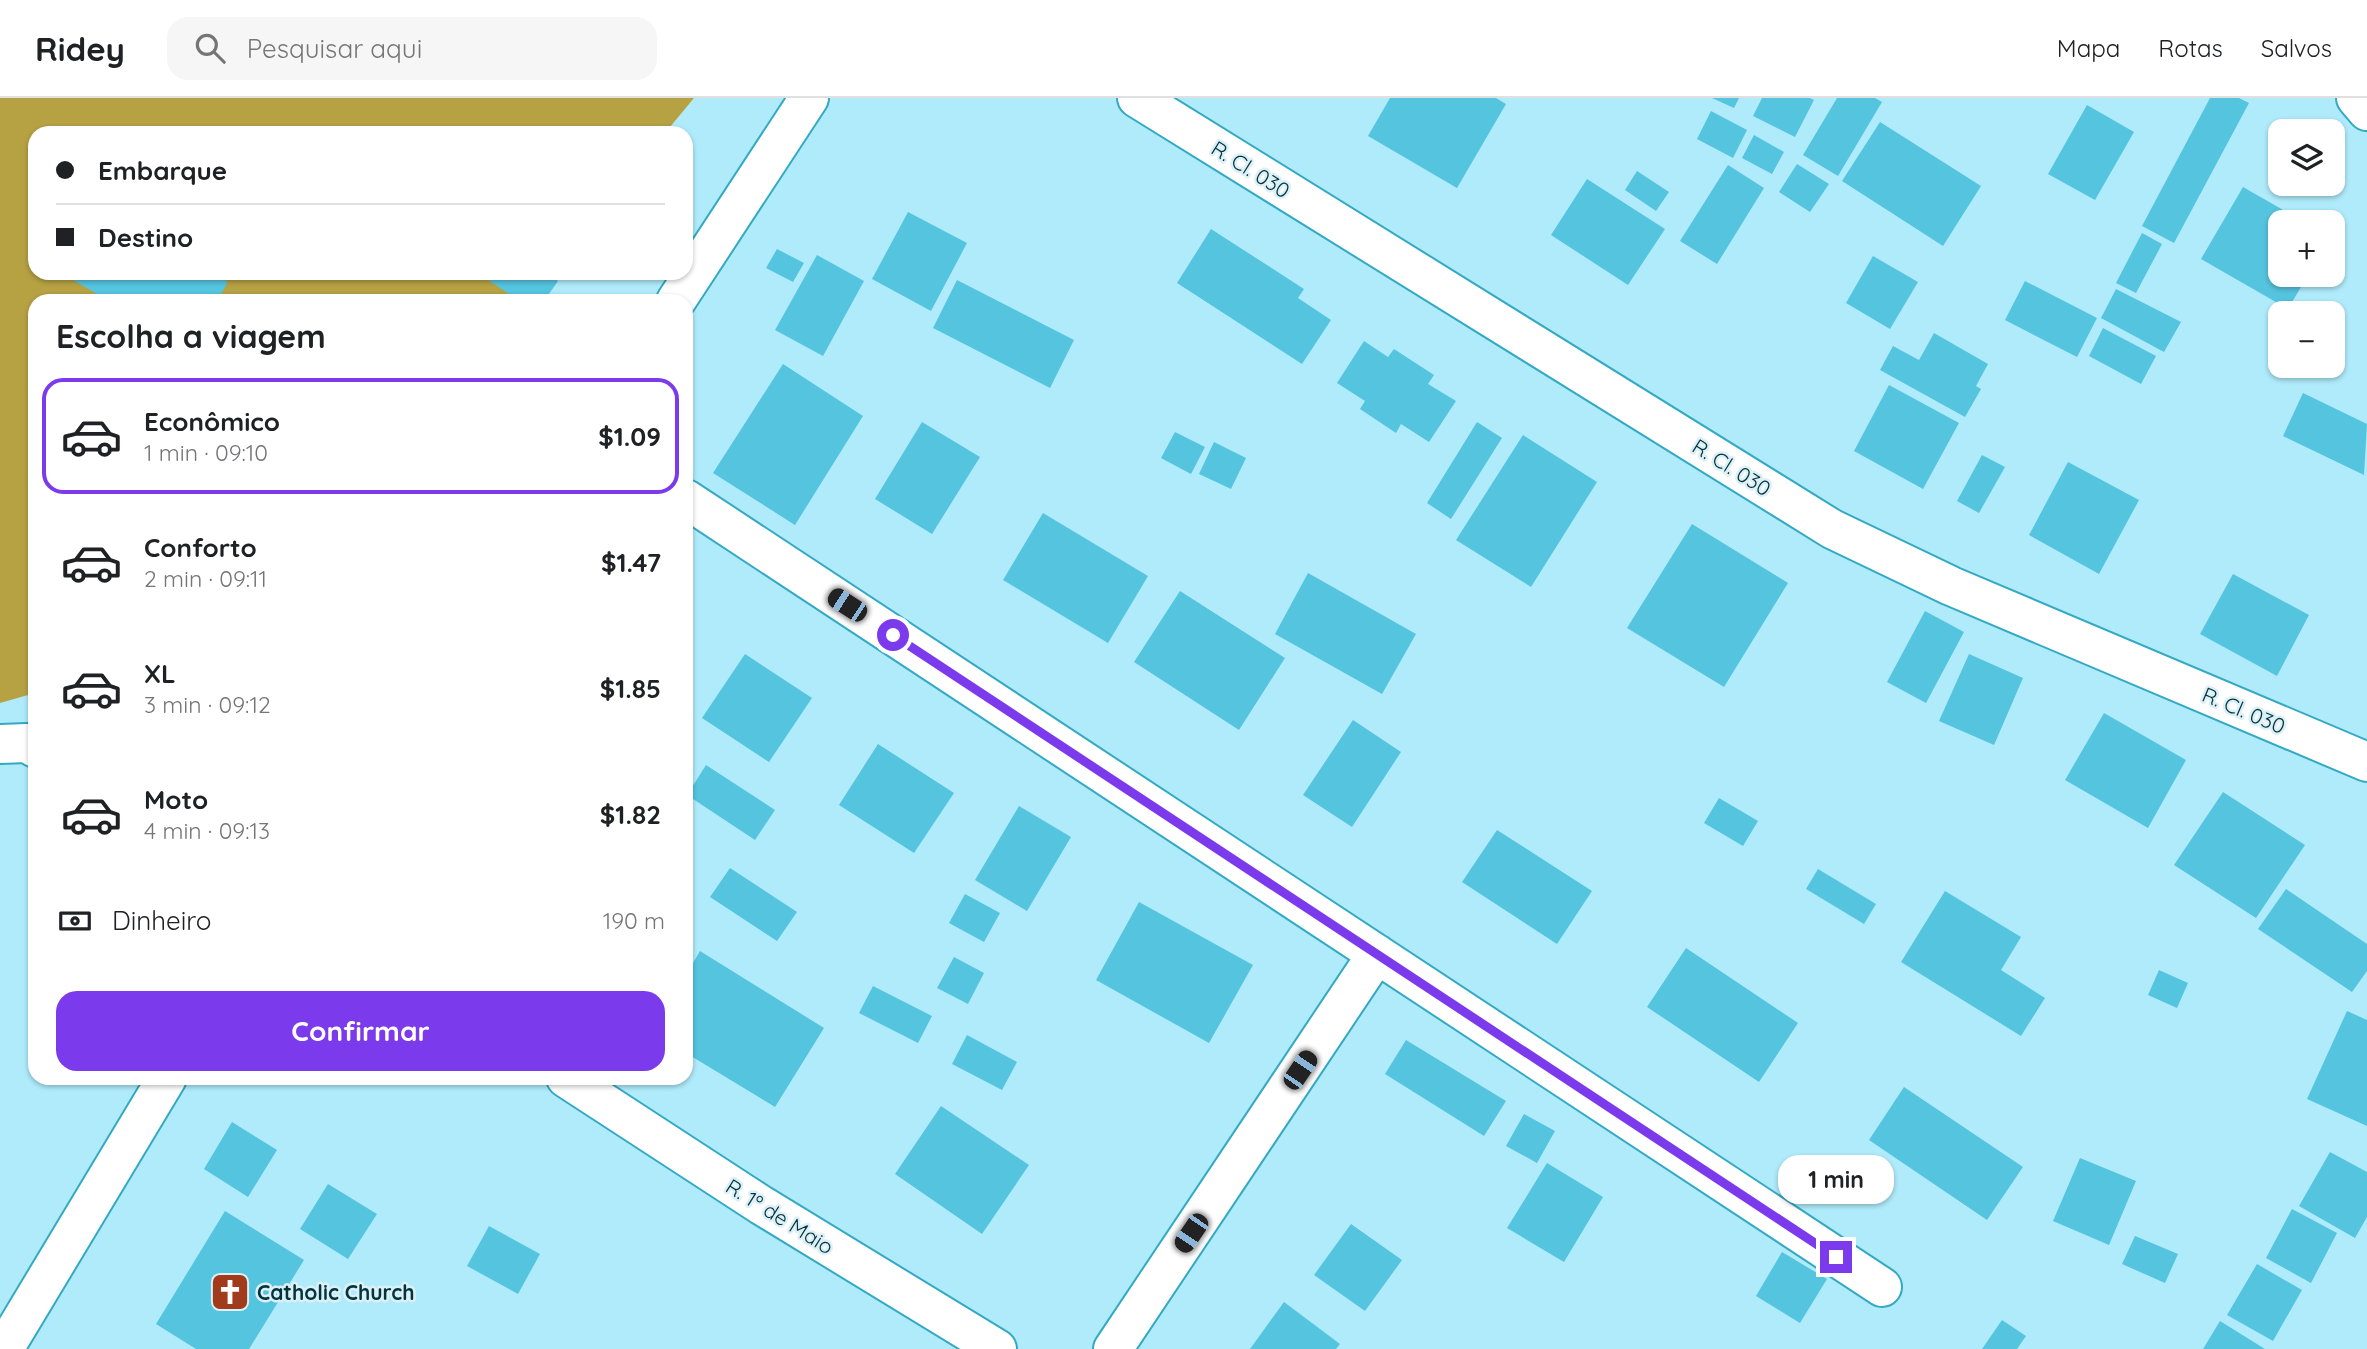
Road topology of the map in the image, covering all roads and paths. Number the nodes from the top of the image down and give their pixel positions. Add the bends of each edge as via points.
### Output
1 (809, 98) edge
2 (1137, 98) edge
3 (2356, 98) edge
4 (2367, 111) edge
5 (693, 275) edge
6 (693, 504) edge
7 (0, 744) edge
8 (28, 744) edge
9 (2367, 762) edge
10 (1377, 954) junction
11 (163, 1085) edge
12 (577, 1085) edge
13 (1882, 1287) dead end
14 (4, 1349) edge
15 (997, 1349) edge
16 (1113, 1349) edge

1 - 5 street
2 - 9 street, R. Cl. 030 via 1832,529 1951,586
3 - 4 street
6 - 10 street
7 - 8 street
10 - 13 street
10 - 16 street
11 - 14 street
12 - 15 street, R. 1º de Maio via 761,1205

